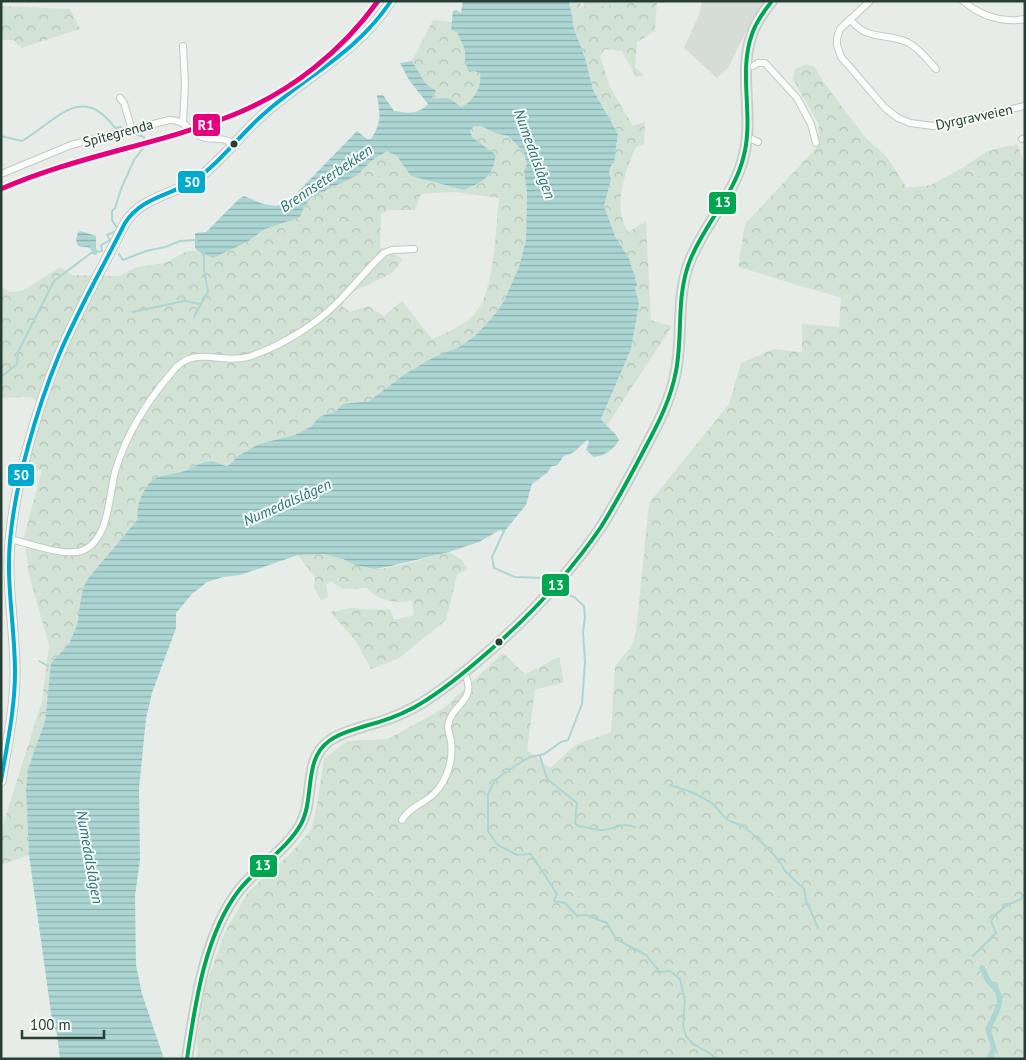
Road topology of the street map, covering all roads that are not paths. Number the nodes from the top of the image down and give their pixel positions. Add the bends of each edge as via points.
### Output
1 (391, 1) edge
2 (772, 1) edge
3 (870, 1) edge
4 (963, 1) edge
5 (850, 18) junction
6 (1025, 19) edge
7 (183, 46) dead end
8 (753, 66) dead end
9 (936, 69) dead end
10 (120, 98) dead end
11 (1025, 106) edge
12 (183, 123) junction
13 (132, 130) junction
14 (747, 137) junction
15 (758, 142) dead end
16 (816, 143) dead end
17 (234, 144) junction
18 (1, 174) edge
19 (414, 250) dead end
20 (10, 539) junction
21 (464, 672) junction
22 (1, 781) edge
23 (402, 820) dead end
24 (187, 1059) edge

1 - 17 main road via 353,46 266,112
2 - 14 main road via 755,26 747,51
3 - 5 street, Dyrgravveien
4 - 6 street via 993,18
5 - 9 street via 865,32 905,41
5 - 11 street, Dyrgravveien via 836,38 841,57 898,118 933,126
7 - 12 street via 186,84
8 - 16 street via 764,62 797,98 811,124
10 - 13 street
12 - 13 street, Spitegrenda via 169,120
12 - 17 street via 200,136 224,139
13 - 18 street, Spitegrenda via 71,145
14 - 15 street
14 - 21 main road via 736,179 704,232 688,268 682,298 676,376 664,410 633,472 589,544 558,584
17 - 20 main road via 196,179 144,203 125,223 54,369 23,468
19 - 20 street via 384,253 336,305 305,329 263,352 236,359 190,357 179,364 148,403 130,434 116,471 102,531 89,548 67,552
20 - 22 main road via 8,581 15,688
21 - 23 street via 469,689 448,726 452,761 446,776 439,790
21 - 24 main road via 412,708 335,737 323,747 314,765 302,822 288,841 242,887 222,921 202,973

